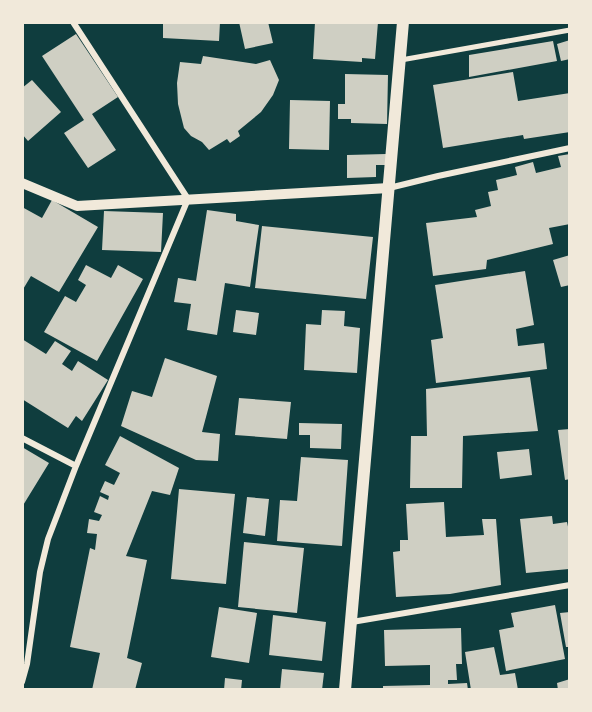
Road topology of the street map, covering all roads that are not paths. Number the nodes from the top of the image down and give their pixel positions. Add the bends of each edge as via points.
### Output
1 (73, 22) edge
2 (403, 22) edge
3 (570, 30) edge
4 (401, 60) junction
5 (570, 148) edge
6 (22, 183) edge
7 (389, 188) junction
8 (188, 199) junction
9 (22, 438) edge
10 (76, 466) junction
11 (570, 585) edge
12 (352, 622) junction
13 (22, 682) edge
14 (345, 690) edge

1 - 8 street
2 - 4 main road
3 - 4 street
4 - 7 main road
5 - 7 street
6 - 8 street via 77,206
7 - 8 street
7 - 12 main road
8 - 10 street
9 - 10 street
10 - 13 street via 39,572
11 - 12 street
12 - 14 main road

